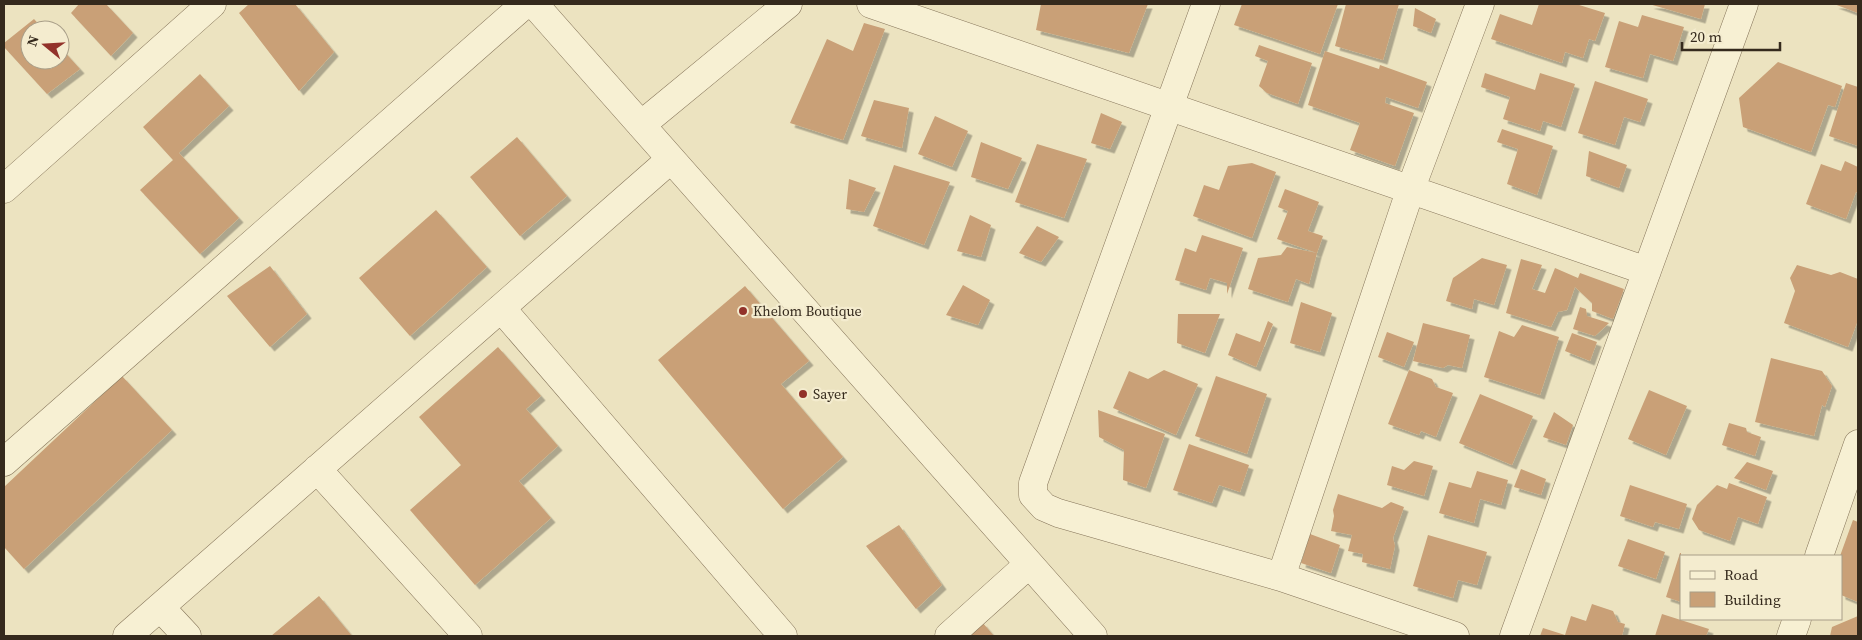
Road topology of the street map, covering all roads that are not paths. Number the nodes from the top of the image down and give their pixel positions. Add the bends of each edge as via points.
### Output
1 (212, 4) edge
2 (525, 4) edge
3 (534, 4) edge
4 (788, 4) edge
5 (871, 4) edge
6 (1206, 4) edge
7 (1480, 4) edge
8 (1744, 4) edge
9 (1169, 106) junction
10 (641, 125) junction
11 (671, 160) junction
12 (1411, 188) junction
13 (4, 189) edge
14 (1647, 271) junction
15 (501, 308) junction
16 (1858, 444) edge
17 (4, 462) edge
18 (317, 469) junction
19 (1819, 555) edge
20 (1029, 564) junction
21 (1281, 577) junction
22 (160, 607) junction
23 (1797, 620) edge
24 (126, 636) edge
25 (187, 636) edge
26 (468, 636) edge
27 (783, 636) edge
28 (949, 636) edge
29 (1093, 636) edge
30 (1455, 636) edge
31 (1514, 636) edge
32 (1791, 636) edge

1 - 13 street
2 - 17 street
3 - 10 street
4 - 10 street
5 - 9 street
6 - 9 street
7 - 12 street
8 - 14 street
9 - 12 street
9 - 21 street via 1033,483 1033,495 1044,507 1058,513
10 - 11 street
11 - 15 street
11 - 20 street
12 - 14 street
12 - 21 street
14 - 31 street
15 - 18 street
15 - 27 street
16 - 19 street
18 - 22 street
18 - 26 street
20 - 28 street
20 - 29 street
21 - 30 street
22 - 24 street
22 - 25 street
23 - 32 street

